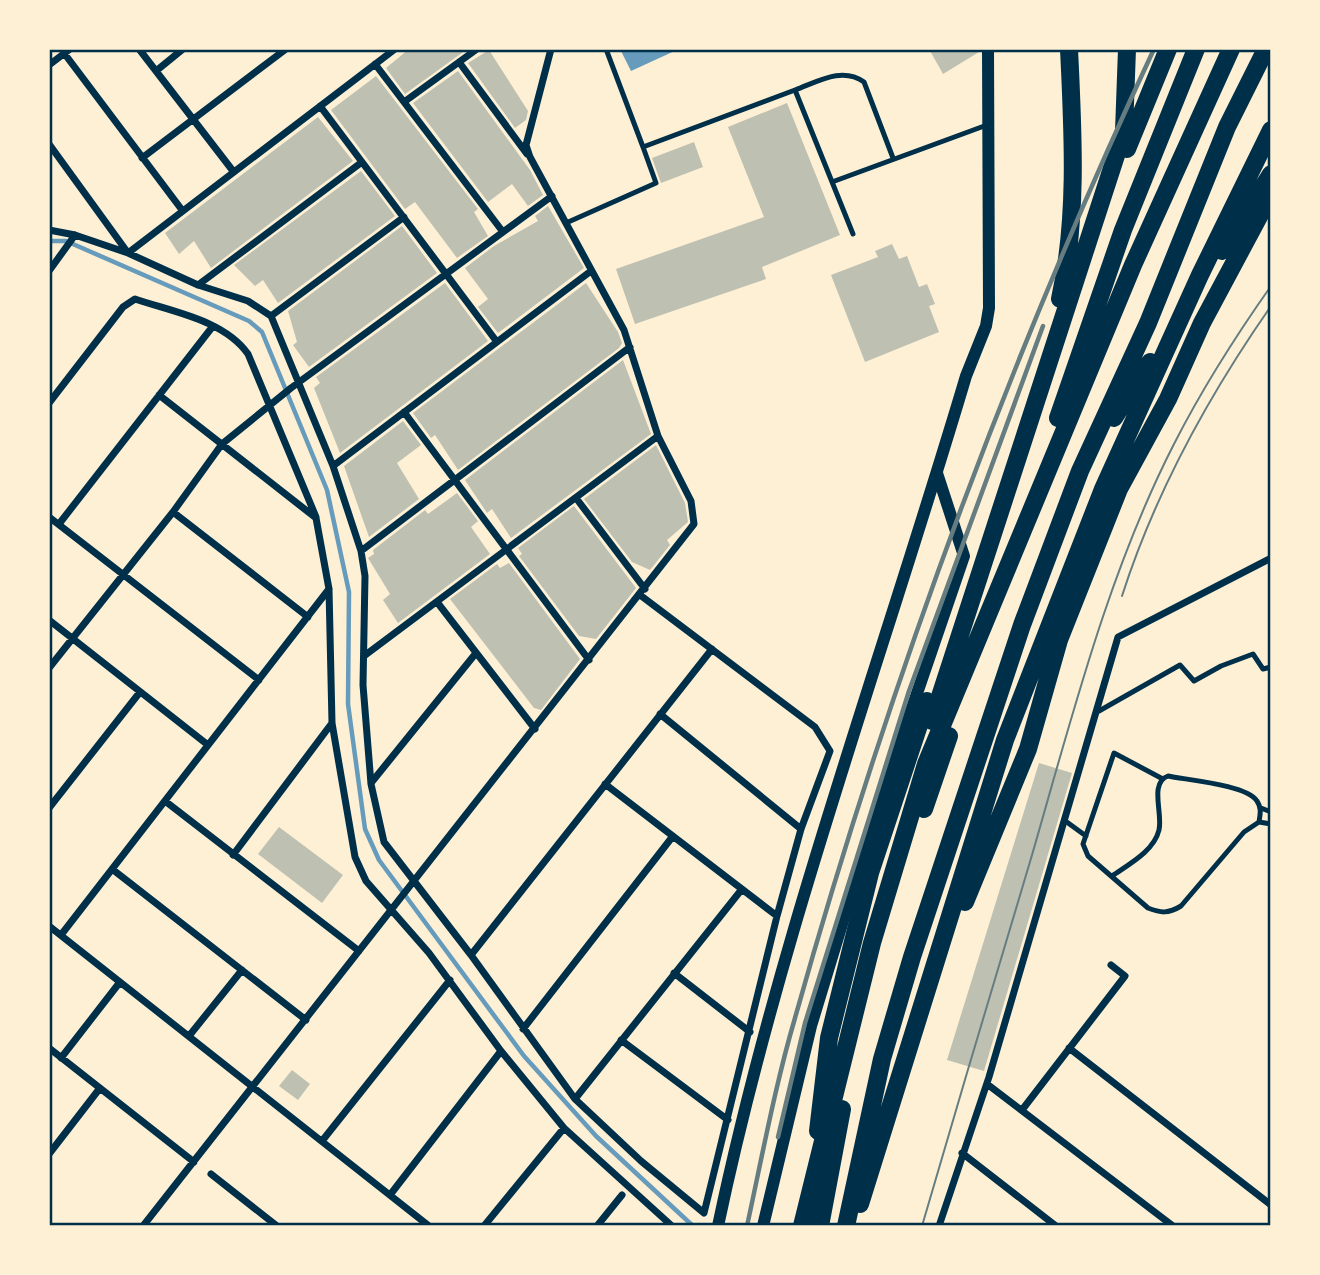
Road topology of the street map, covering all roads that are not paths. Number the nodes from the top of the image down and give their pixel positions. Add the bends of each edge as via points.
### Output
1 (139, 49) edge
2 (183, 49) edge
3 (286, 49) edge
4 (395, 49) edge
5 (477, 49) edge
6 (551, 49) edge
7 (606, 49) edge
8 (988, 49) edge
9 (1069, 49) edge
10 (1126, 49) edge
11 (1168, 49) edge
12 (1196, 49) edge
13 (1231, 49) edge
14 (1266, 49) edge
15 (67, 51) edge
16 (459, 62) junction
17 (375, 64) junction
18 (49, 65) edge
19 (156, 71) junction
20 (795, 90) junction
21 (404, 102) junction
22 (320, 106) junction
23 (193, 119) junction
24 (989, 124) junction
25 (1271, 130) edge
26 (49, 144) edge
27 (643, 147) junction
28 (530, 157) junction
29 (142, 158) junction
30 (893, 158) junction
31 (362, 162) junction
32 (233, 172) junction
33 (1271, 174) edge
34 (832, 183) junction
35 (1271, 194) edge
36 (552, 196) junction
37 (182, 211) junction
38 (404, 217) junction
39 (566, 223) junction
40 (1096, 223) junction
41 (49, 230) edge
42 (502, 232) junction
43 (853, 234) dead end
44 (71, 241) junction
45 (128, 253) junction
46 (49, 271) edge
47 (591, 271) junction
48 (446, 274) junction
49 (198, 285) junction
50 (271, 316) junction
51 (213, 326) junction
52 (497, 342) junction
53 (630, 347) junction
54 (294, 386) junction
55 (159, 395) junction
56 (274, 401) junction
57 (49, 403) edge
58 (404, 412) junction
59 (657, 436) junction
60 (222, 444) junction
61 (333, 466) junction
62 (1080, 471) junction
63 (937, 473) junction
64 (455, 481) junction
65 (576, 498) junction
66 (173, 512) junction
67 (49, 517) edge
68 (316, 518) junction
69 (59, 524) junction
70 (506, 549) junction
71 (361, 551) junction
72 (1271, 558) edge
73 (123, 575) junction
74 (329, 589) junction
75 (643, 592) junction
76 (437, 602) junction
77 (308, 617) junction
78 (49, 620) edge
79 (72, 638) junction
80 (712, 649) junction
81 (476, 653) junction
82 (364, 656) junction
83 (589, 660) junction
84 (1271, 667) edge
85 (49, 668) edge
86 (259, 680) junction
87 (140, 692) junction
88 (1099, 711) junction
89 (660, 714) junction
90 (332, 723) junction
91 (535, 729) junction
92 (208, 745) junction
93 (1161, 778) junction
94 (370, 784) junction
95 (605, 784) junction
96 (165, 801) junction
97 (49, 808) edge
98 (1261, 808) junction
99 (1271, 812) edge
100 (1064, 820) junction
101 (1259, 822) junction
102 (1271, 824) edge
103 (802, 829) junction
104 (1086, 835) junction
105 (673, 836) junction
106 (233, 855) junction
107 (112, 869) junction
108 (1112, 876) junction
109 (414, 882) junction
110 (742, 889) junction
111 (394, 907) junction
112 (777, 916) junction
113 (49, 926) edge
114 (61, 935) junction
115 (359, 951) junction
116 (471, 955) junction
117 (1111, 965) dead end
118 (242, 970) junction
119 (674, 973) junction
120 (450, 980) junction
121 (120, 982) junction
122 (919, 1015) junction
123 (306, 1020) junction
124 (523, 1029) junction
125 (750, 1032) junction
126 (189, 1036) junction
127 (621, 1040) junction
128 (49, 1048) edge
129 (1069, 1048) junction
130 (853, 1050) junction
131 (501, 1051) junction
132 (61, 1058) junction
133 (987, 1084) junction
134 (253, 1086) junction
135 (100, 1088) junction
136 (575, 1099) junction
137 (1022, 1110) junction
138 (728, 1120) junction
139 (564, 1128) junction
140 (322, 1141) junction
141 (962, 1153) junction
142 (49, 1154) edge
143 (818, 1159) junction
144 (194, 1162) junction
145 (211, 1174) dead end
146 (390, 1195) junction
147 (622, 1195) dead end
148 (1271, 1205) edge
149 (143, 1226) edge
150 (277, 1226) edge
151 (429, 1226) edge
152 (484, 1226) edge
153 (597, 1226) edge
154 (672, 1226) edge
155 (718, 1226) edge
156 (763, 1226) edge
157 (802, 1226) edge
158 (820, 1226) edge
159 (846, 1226) edge
160 (853, 1226) edge
161 (939, 1226) edge
162 (1056, 1226) edge
163 (1173, 1226) edge

1 - 19 street
2 - 19 street
3 - 23 street
4 - 17 street
5 - 16 street
6 - 28 street via 526,145
7 - 27 lane
8 - 24 street
9 - 143 highway via 1073,169 1066,273 1049,349 972,562 870,873 829,1038 818,1113
10 - 40 highway via 1124,131
11 - 40 highway
12 - 130 highway via 1122,230 908,856
13 - 143 highway via 1133,265 926,764 872,943
14 - 62 highway via 1227,127 1148,323
15 - 18 street
15 - 29 street
16 - 21 street
16 - 28 street
17 - 21 street
17 - 22 street
19 - 23 street
20 - 27 lane
20 - 30 lane via 838,74 855,75 864,82
20 - 34 lane
21 - 42 street
22 - 31 street
22 - 32 street
23 - 29 street
23 - 32 street
24 - 30 lane
24 - 63 street via 989,308
25 - 122 highway via 1103,489 1005,740
26 - 45 street
27 - 39 lane via 656,183
28 - 36 street
29 - 37 street
30 - 34 lane
31 - 38 street
31 - 49 street
32 - 37 street
33 - 62 highway
34 - 43 lane
35 - 122 highway via 1118,489 1059,640 1028,748
36 - 39 street
36 - 42 street
37 - 45 street
38 - 48 street
38 - 50 street
39 - 47 street
40 - 130 highway via 902,814
41 - 44 street
42 - 48 street
44 - 45 street
44 - 46 street
45 - 49 street
47 - 52 street
47 - 53 street
48 - 52 street
48 - 54 street
49 - 50 street via 248,301
50 - 54 street
51 - 55 street
51 - 56 street via 239,342
51 - 57 street via 135,299 123,307
52 - 58 street
53 - 59 street
53 - 64 street
54 - 56 street
54 - 61 street
55 - 60 street
55 - 69 street
56 - 60 street
56 - 68 street
58 - 61 street
58 - 64 street
59 - 65 street
59 - 75 street via 695,512 690,532
60 - 66 street
60 - 68 street
61 - 71 street
62 - 159 highway via 1022,625 912,957 883,1059
63 - 155 street via 784,962 740,1122
63 - 156 street via 964,556 814,1013
64 - 70 street
64 - 71 street
65 - 70 street
65 - 75 street
66 - 73 street
66 - 77 street
67 - 69 street
68 - 74 street
69 - 73 street
70 - 76 street
70 - 83 street
71 - 82 street
72 - 88 street via 1122,633
73 - 79 street
73 - 86 street
74 - 77 street
74 - 90 street
75 - 80 street
75 - 83 street
76 - 81 street
76 - 82 street
77 - 86 street
78 - 79 street
79 - 85 street
79 - 87 street
80 - 89 street
80 - 103 street via 815,726 830,751
81 - 91 street
81 - 94 street
82 - 94 street
83 - 91 street
84 - 88 lane via 1264,669 1253,654 1194,681 1180,665
86 - 92 street
87 - 92 street
87 - 97 street
88 - 100 street
89 - 95 street
89 - 103 street
90 - 106 street
90 - 111 street via 355,857 366,881
91 - 109 street
92 - 96 street
93 - 98 lane via 1245,791
93 - 104 lane via 1114,753
93 - 108 lane via 1156,785 1160,827 1156,840
94 - 109 street via 384,842
95 - 105 street
95 - 116 street
96 - 106 street
96 - 107 street
98 - 99 lane
98 - 101 lane
100 - 104 lane
100 - 133 street
101 - 102 lane
101 - 108 lane via 1244,832 1194,892 1171,912 1148,908
103 - 112 street
104 - 108 lane via 1083,844 1088,856
105 - 110 street
105 - 124 street
106 - 115 street
107 - 114 street
107 - 118 street
109 - 111 street
109 - 116 street
110 - 112 street
110 - 119 street
111 - 115 street
111 - 120 street
112 - 125 street
113 - 114 street
114 - 121 street
115 - 123 street
116 - 124 street
117 - 129 street via 1125,976
118 - 123 street
118 - 126 street
119 - 125 street
119 - 127 street
120 - 131 street
120 - 140 street
121 - 126 street
121 - 132 street
122 - 160 highway
123 - 134 street
124 - 136 street
125 - 138 street
126 - 134 street
127 - 136 street
127 - 138 street
128 - 132 street
129 - 137 street
129 - 148 street
130 - 158 highway
131 - 139 street
131 - 146 street
132 - 135 street
133 - 137 street
133 - 141 street
134 - 140 street
134 - 144 street
135 - 142 street
135 - 144 street
136 - 138 street via 704,1213
137 - 163 street
139 - 152 street
139 - 154 street
140 - 146 street
141 - 161 street
141 - 162 street
143 - 157 highway
144 - 149 street
145 - 150 street
146 - 151 street
147 - 153 street

